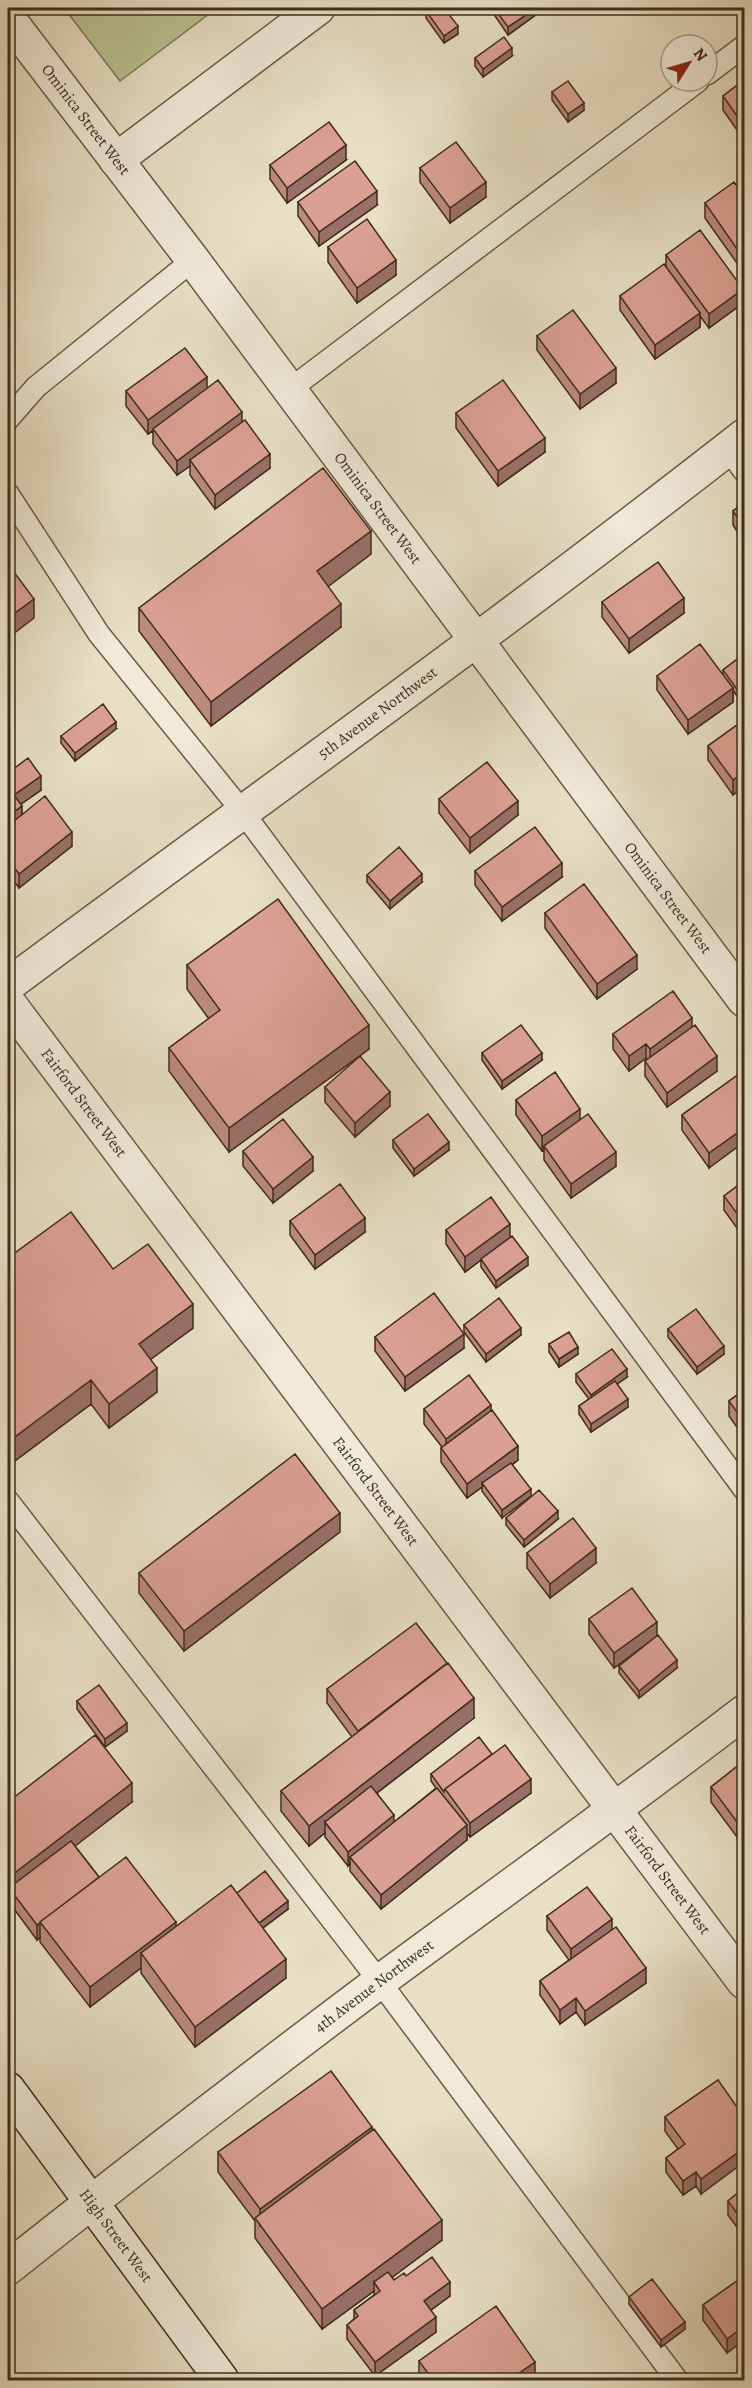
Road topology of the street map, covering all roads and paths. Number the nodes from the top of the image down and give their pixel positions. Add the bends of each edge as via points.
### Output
1 (318, 8) edge
2 (8, 18) edge
3 (744, 46) edge
4 (719, 65) edge
5 (682, 93) edge
6 (116, 160) junction
7 (193, 260) junction
8 (289, 390) junction
9 (8, 419) edge
10 (739, 452) edge
11 (8, 494) edge
12 (478, 640) junction
13 (242, 811) junction
14 (8, 985) edge
15 (744, 1000) edge
16 (8, 1002) edge
17 (744, 1489) edge
18 (8, 1501) edge
19 (744, 1712) edge
20 (615, 1810) junction
21 (380, 1982) junction
22 (744, 1982) edge
23 (8, 2089) edge
24 (90, 2202) junction
25 (8, 2268) edge
26 (222, 2380) edge
27 (677, 2380) edge

1 - 6 street
2 - 6 street, Ominica Street West
3 - 4 lane
5 - 8 lane
6 - 7 street, Ominica Street West
7 - 8 street, Ominica Street West
7 - 9 lane via 36,387
8 - 12 street, Ominica Street West
10 - 12 street, 5th Avenue Northwest
11 - 13 lane via 99,633
12 - 13 street, 5th Avenue Northwest
12 - 15 street, Ominica Street West
13 - 14 street, 5th Avenue Northwest
13 - 17 lane
16 - 20 street, Fairford Street West
18 - 21 lane
19 - 20 street, 4th Avenue Northwest
20 - 21 street, 4th Avenue Northwest
20 - 22 street, Fairford Street West
21 - 24 street, 4th Avenue Northwest
21 - 27 lane
23 - 24 street, High Street West
24 - 25 street, 4th Avenue Northwest
24 - 26 street, High Street West

